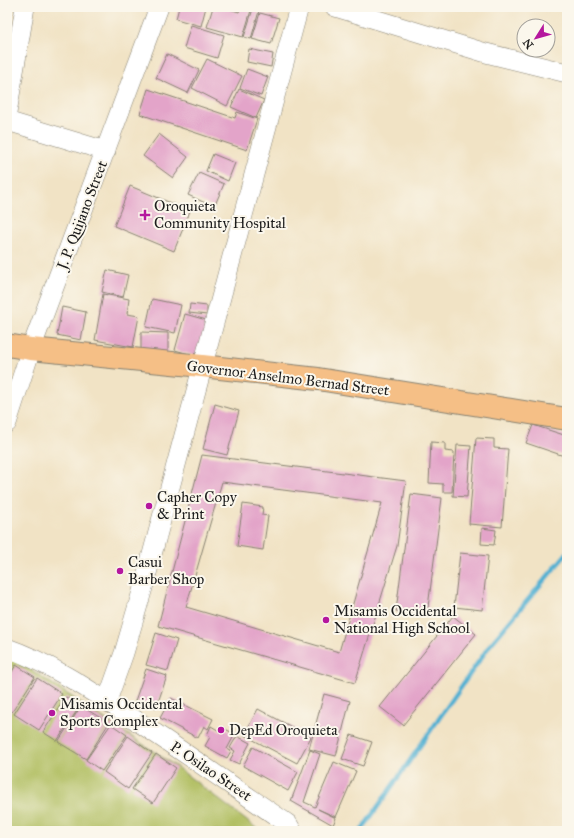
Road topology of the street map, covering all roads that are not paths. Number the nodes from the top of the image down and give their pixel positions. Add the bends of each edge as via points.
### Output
1 (26, 7) edge
2 (159, 7) edge
3 (299, 7) edge
4 (335, 7) edge
5 (567, 73) edge
6 (7, 113) edge
7 (7, 121) edge
8 (106, 151) junction
9 (7, 345) edge
10 (31, 349) junction
11 (202, 366) junction
12 (567, 419) edge
13 (7, 423) edge
14 (7, 648) edge
15 (107, 701) junction
16 (290, 827) edge

1 - 6 street
2 - 8 street, J. P. Quijano Street
3 - 11 street
4 - 5 street
7 - 8 street
8 - 10 street, J. P. Quijano Street
9 - 10 main road, Governor Anselmo Bernad Street
10 - 11 main road, Governor Anselmo Bernad Street
10 - 13 street, J. P. Quijano Street
11 - 12 main road, Governor Anselmo Bernad Street via 318,379
11 - 15 street via 144,588
14 - 15 street, P. Osilao Street via 53,670
15 - 16 street, P. Osilao Street

